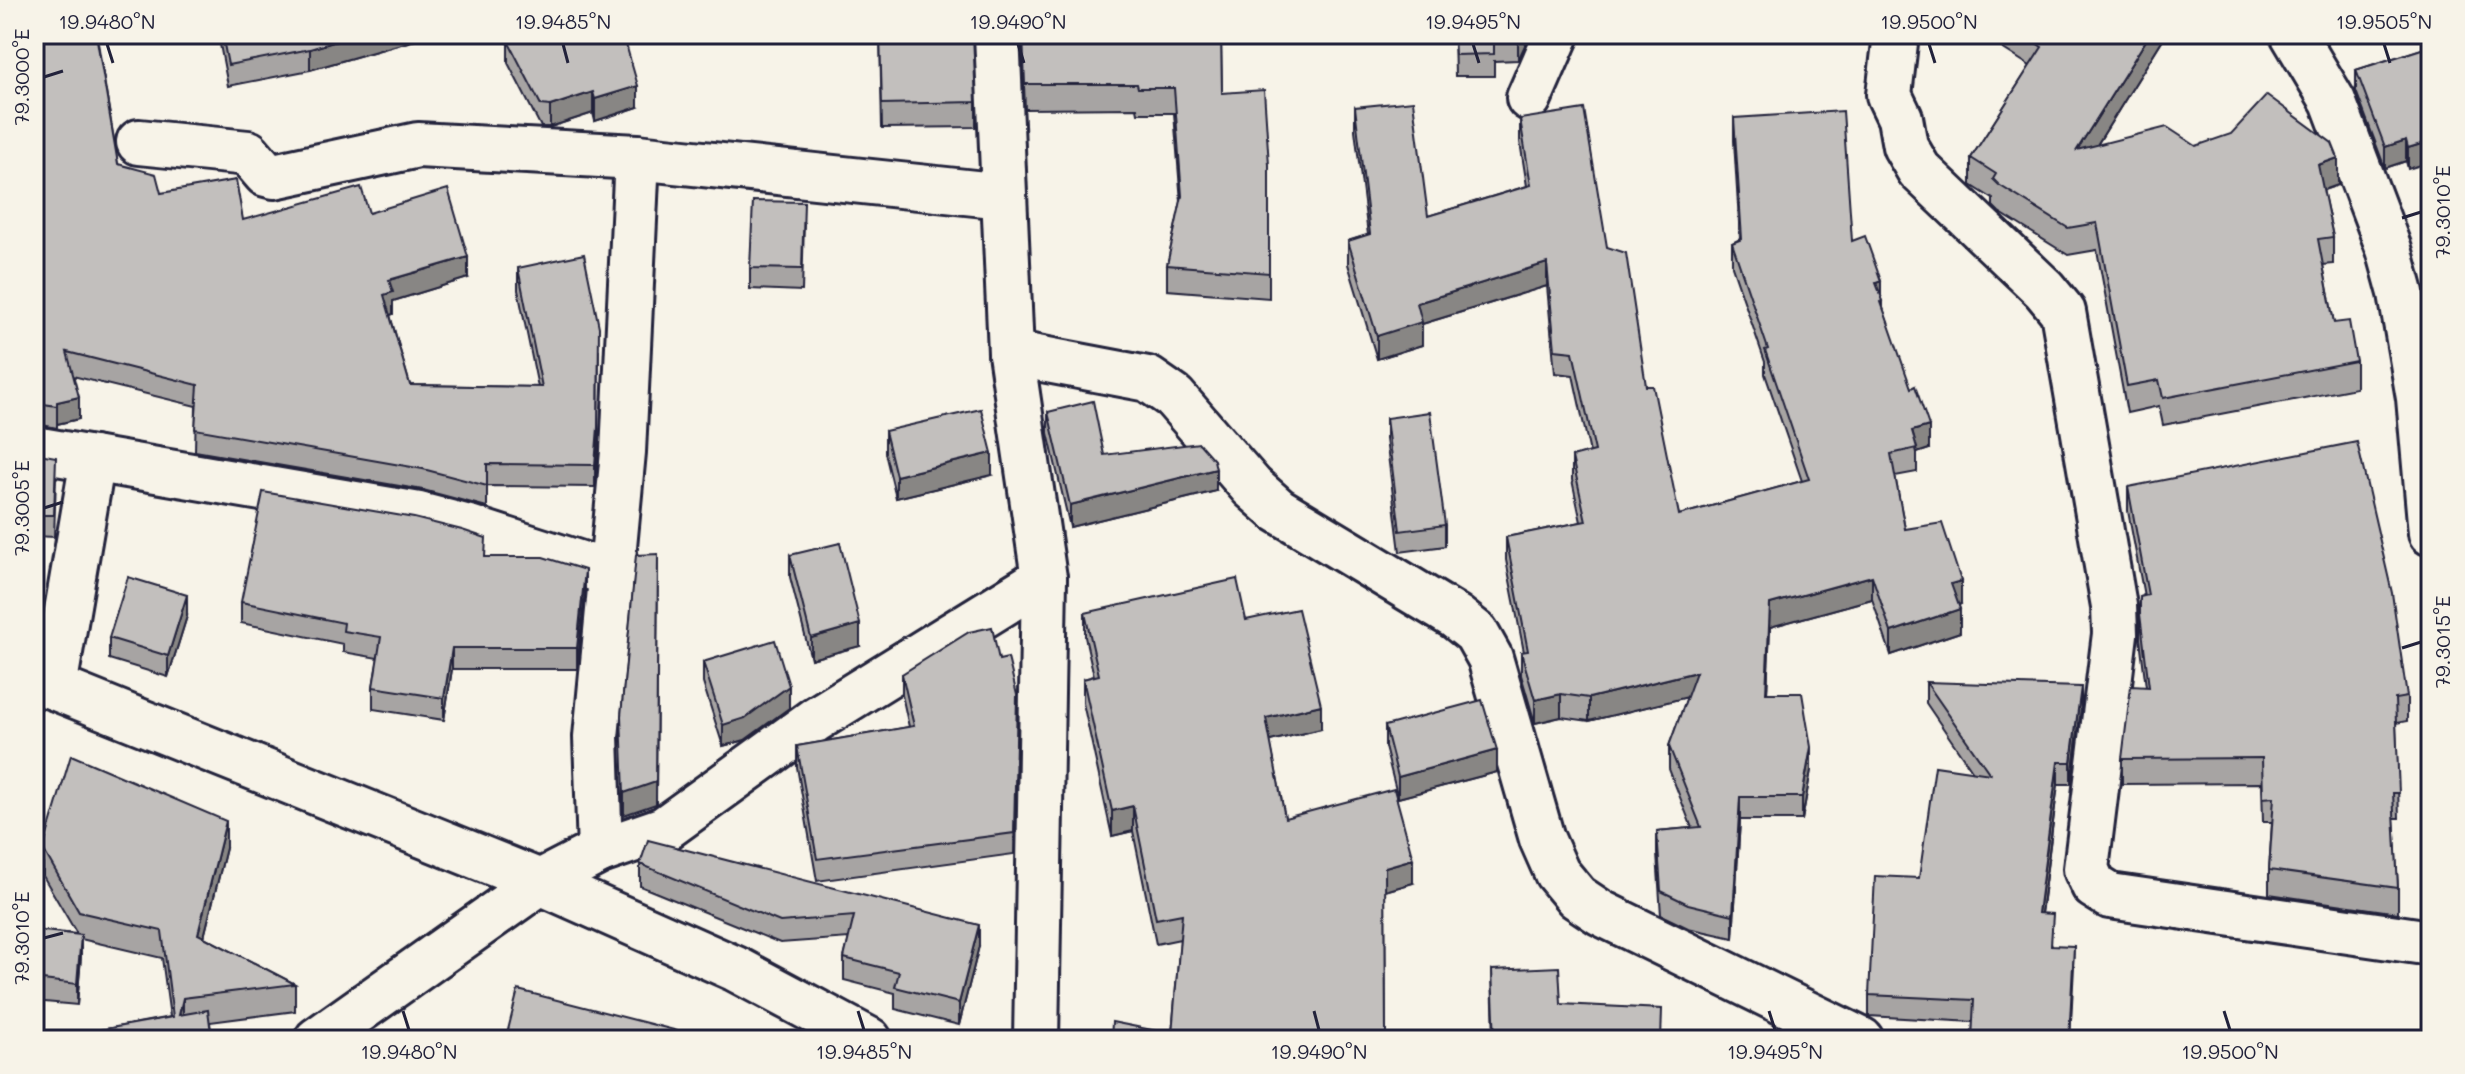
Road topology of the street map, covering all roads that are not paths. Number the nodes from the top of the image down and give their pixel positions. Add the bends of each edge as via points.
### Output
1 (997, 34) edge
2 (1557, 34) edge
3 (1896, 34) edge
4 (2293, 34) edge
5 (1529, 98) dead end
6 (139, 142) dead end
7 (637, 157) junction
8 (1003, 196) junction
9 (1011, 353) junction
10 (2425, 396) edge
11 (34, 449) edge
12 (93, 459) junction
13 (2431, 533) edge
14 (612, 574) junction
15 (1044, 578) junction
16 (44, 684) edge
17 (600, 851) junction
18 (540, 882) junction
19 (2431, 943) edge
20 (335, 1035) edge
21 (869, 1040) edge
22 (1036, 1040) edge
23 (1861, 1040) edge

1 - 8 street
2 - 5 street
3 - 19 street via 1889,95 1905,146 1919,170 2063,312 2114,606 2086,869 2094,886 2110,896
4 - 10 street via 2333,101 2389,249
6 - 7 street via 248,153 274,176 411,145
7 - 8 street
7 - 14 street
8 - 9 street
9 - 15 street
9 - 23 street via 1148,379 1174,397 1278,510 1476,633 1490,658 1542,839 1557,873 1577,897
10 - 13 street
11 - 12 street
12 - 14 street via 419,515
12 - 16 street
14 - 17 street via 596,737
15 - 17 street via 816,719 664,829
15 - 22 street
16 - 18 street
17 - 18 street
18 - 20 street
18 - 21 street via 736,969

